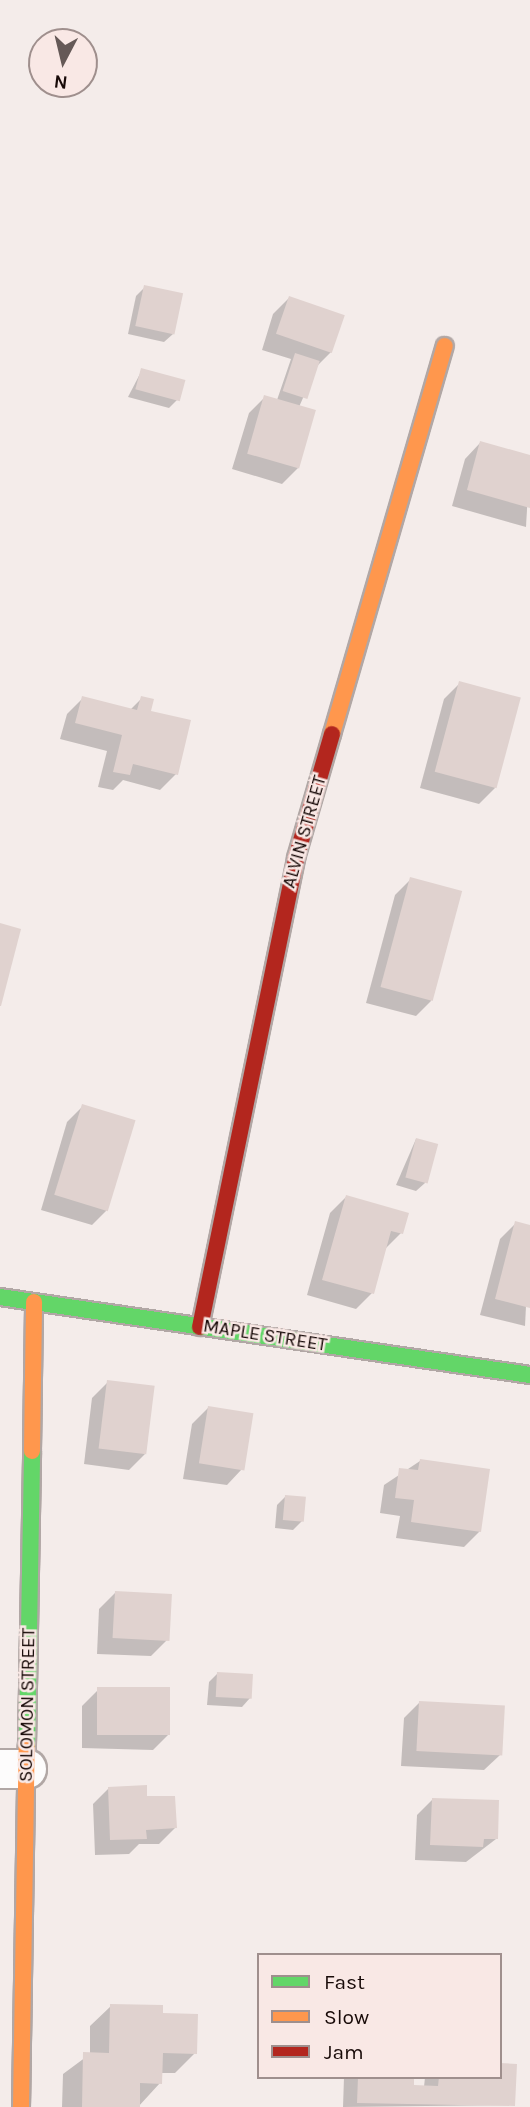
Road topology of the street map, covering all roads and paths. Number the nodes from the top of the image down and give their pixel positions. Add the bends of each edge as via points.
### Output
1 (445, 346) dead end
2 (0, 1297) edge
3 (34, 1302) junction
4 (200, 1327) junction
5 (530, 1375) edge
6 (14, 1769) edge
7 (20, 2107) edge

1 - 4 street, ALVIN STREET via 296,858
2 - 3 street, MAPLE STREET
3 - 4 street, MAPLE STREET
3 - 6 street, SOLOMON STREET
4 - 5 street, MAPLE STREET
6 - 7 street, SOLOMON STREET

